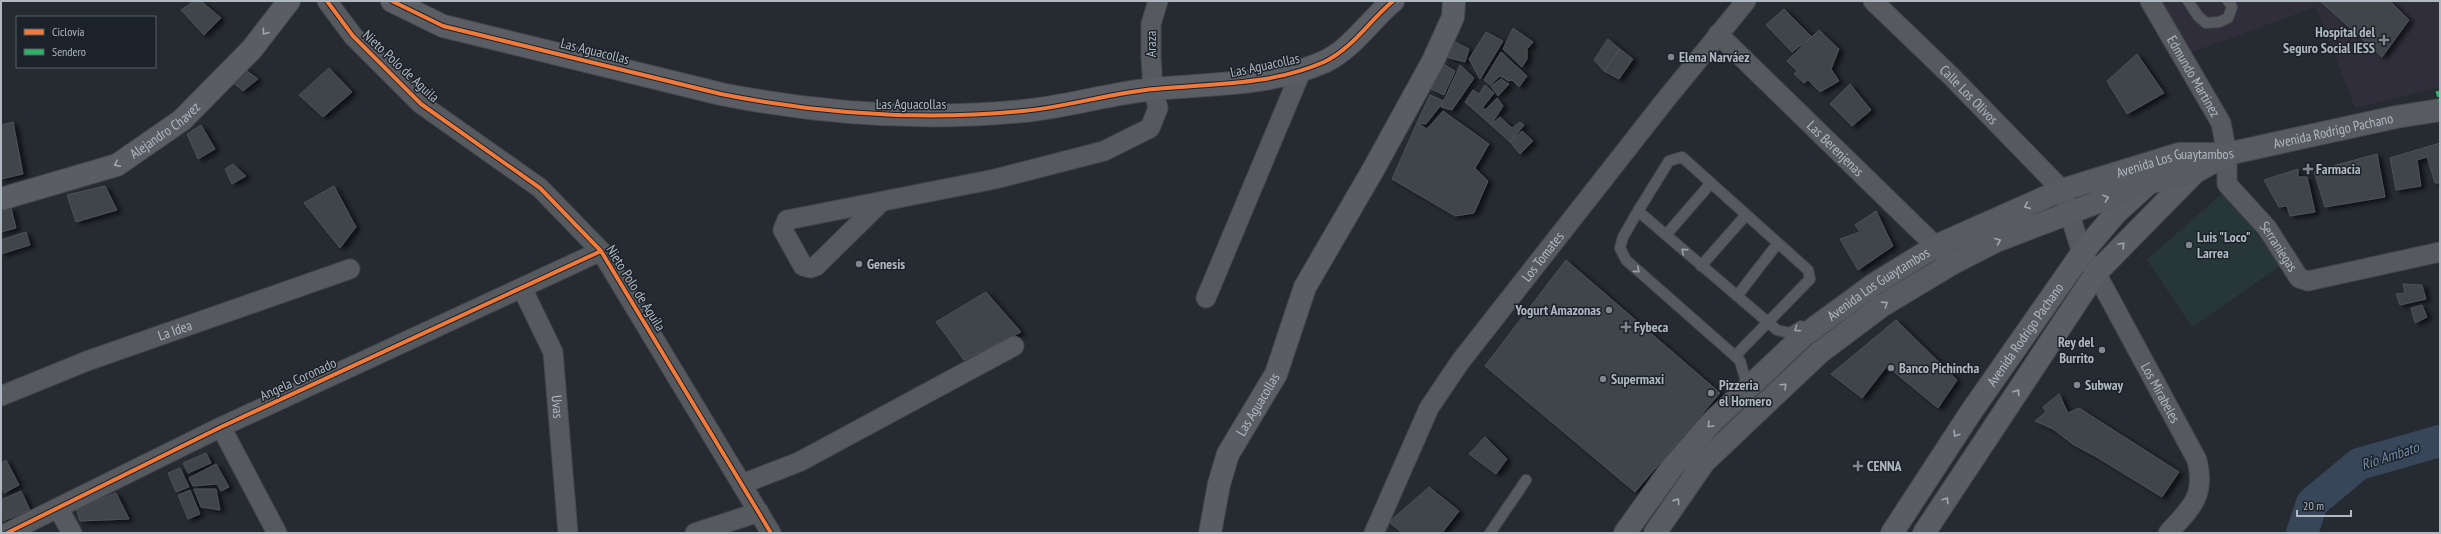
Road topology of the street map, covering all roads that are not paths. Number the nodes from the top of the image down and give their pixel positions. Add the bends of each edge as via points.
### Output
1 (289, 1) edge
2 (327, 1) edge
3 (392, 1) edge
4 (1158, 1) edge
5 (1393, 1) edge
6 (1454, 1) edge
7 (1746, 1) edge
8 (1873, 1) edge
9 (2150, 1) edge
10 (2188, 1) edge
11 (2228, 1) edge
12 (1718, 34) junction
13 (1302, 69) junction
14 (1153, 89) junction
15 (2440, 110) edge
16 (2179, 154) junction
17 (2227, 154) junction
18 (2195, 172) junction
19 (1711, 183) junction
20 (2148, 183) junction
21 (2062, 190) junction
22 (1, 199) edge
23 (881, 202) junction
24 (1638, 211) junction
25 (2070, 212) junction
26 (1746, 215) junction
27 (1666, 235) junction
28 (1778, 243) junction
29 (1938, 246) junction
30 (601, 251) junction
31 (2440, 252) edge
32 (2082, 253) junction
33 (1953, 263) junction
34 (1701, 266) junction
35 (350, 269) dead end
36 (2096, 273) junction
37 (522, 288) junction
38 (1737, 296) junction
39 (1206, 298) dead end
40 (1843, 306) junction
41 (1769, 323) junction
42 (1802, 337) junction
43 (1014, 346) dead end
44 (1819, 353) junction
45 (1735, 356) junction
46 (1748, 388) junction
47 (1, 396) edge
48 (1971, 412) junction
49 (221, 427) junction
50 (1993, 427) junction
51 (1671, 469) junction
52 (1693, 478) junction
53 (1526, 480) dead end
54 (742, 484) junction
55 (58, 508) junction
56 (759, 512) junction
57 (7, 533) edge
58 (72, 533) edge
59 (277, 533) edge
60 (568, 533) edge
61 (695, 533) edge
62 (771, 533) edge
63 (1210, 533) edge
64 (1374, 533) edge
65 (1490, 533) edge
66 (1625, 533) edge
67 (1655, 533) edge
68 (1892, 533) edge
69 (1924, 533) edge
70 (2168, 533) edge

1 -> 22 street, Alejandro Chavez via 252,49 176,125 117,165
2 - 30 street, Nieto Polo de Aguila via 353,36 421,104 540,188
3 - 14 street, Las Aguacollas via 443,26 721,94 806,109 893,116 952,115 1058,106
4 - 14 street, Araza via 1151,24
5 - 13 street, Las Aguacollas via 1341,51 1325,61
6 - 63 street, Las Aguacollas via 1454,17 1433,61 1305,287 1276,374 1228,454 1219,484
7 - 12 street, Los Tomates
8 - 21 street, Calle Los Olivos via 1952,77
9 - 17 street, Edmundo Martinez via 2221,123
10 - 11 lane via 2198,16 2206,22 2219,22 2228,18 2232,7
12 - 29 street, Las Berenjenas
12 - 64 street, Los Tomates via 1460,362 1429,408
13 - 14 street, Las Aguacollas via 1240,84
13 - 39 street
14 - 23 street, Araza via 1158,108 1150,128 1104,151 995,180
15 - 17 main road, Avenida Rodrigo Pachano via 2396,117
16 - 17 main road, Avenida Los Guaytambos
16 - 20 street, Avenida Rodrigo Pachano
16 - 21 main road, Avenida Los Guaytambos
17 - 18 main road, Avenida Los Guaytambos
17 - 31 street, Serraniegas via 2227,184 2267,228 2299,278 2304,281
18 - 20 main road, Avenida Los Guaytambos
36 -> 18 street, Avenida Rodrigo Pachano
19 - 24 lane via 1682,157 1675,158 1669,161
19 - 26 lane
19 - 27 lane
25 -> 20 main road, Avenida Los Guaytambos
20 - 32 street, Avenida Rodrigo Pachano via 2116,213
21 - 25 street, Los Mirabeles
21 -> 29 main road, Avenida Los Guaytambos
23 - 23 street, Araza via 816,266 810,268 803,266 784,230 787,220
24 - 27 lane
24 -> 45 lane via 1623,237 1620,248 1626,260
25 - 32 street, Los Mirabeles
33 -> 25 main road, Avenida Los Guaytambos via 1996,241
26 - 28 lane
26 - 34 lane
34 -> 27 lane
28 - 38 lane
28 - 41 lane via 1808,270 1810,279
29 - 33 street, Las Berenjenas
29 - 40 main road, Avenida Los Guaytambos
30 - 37 street, Angela Coronado
30 - 54 street, Nieto Polo de Aguila
32 - 36 street, Los Mirabeles
32 - 48 street, Avenida Rodrigo Pachano
44 -> 33 main road, Avenida Los Guaytambos via 1883,305
34 - 38 lane
35 - 47 street, La Idea via 87,361
50 -> 36 street, Avenida Rodrigo Pachano
36 - 70 street, Los Mirabeles via 2197,460 2200,483 2198,495 2194,505
37 - 49 street, Angela Coronado
37 - 60 street, Uvas via 552,352
38 - 41 lane
40 -> 41 lane via 1823,310 1790,333 1777,330
40 - 42 main road, Avenida Los Guaytambos
41 - 45 lane
42 - 44 main road
42 - 46 main road, Avenida Los Guaytambos
43 - 54 street via 798,462
52 -> 44 main road, Avenida Los Guaytambos via 1704,462
45 - 46 lane via 1740,361
46 -> 51 main road, Avenida Los Guaytambos via 1710,424
48 - 50 street
48 -> 68 street, Avenida Rodrigo Pachano
49 - 55 street, Angela Coronado
49 - 59 street
69 -> 50 street, Avenida Rodrigo Pachano
51 - 52 main road
51 - 66 main road, Avenida Los Guaytambos
67 -> 52 main road, Avenida Los Guaytambos
53 - 65 lane
54 - 56 street, Nieto Polo de Aguila
55 - 57 street, Angela Coronado
55 - 58 street
56 - 61 street
56 - 62 street, Nieto Polo de Aguila

